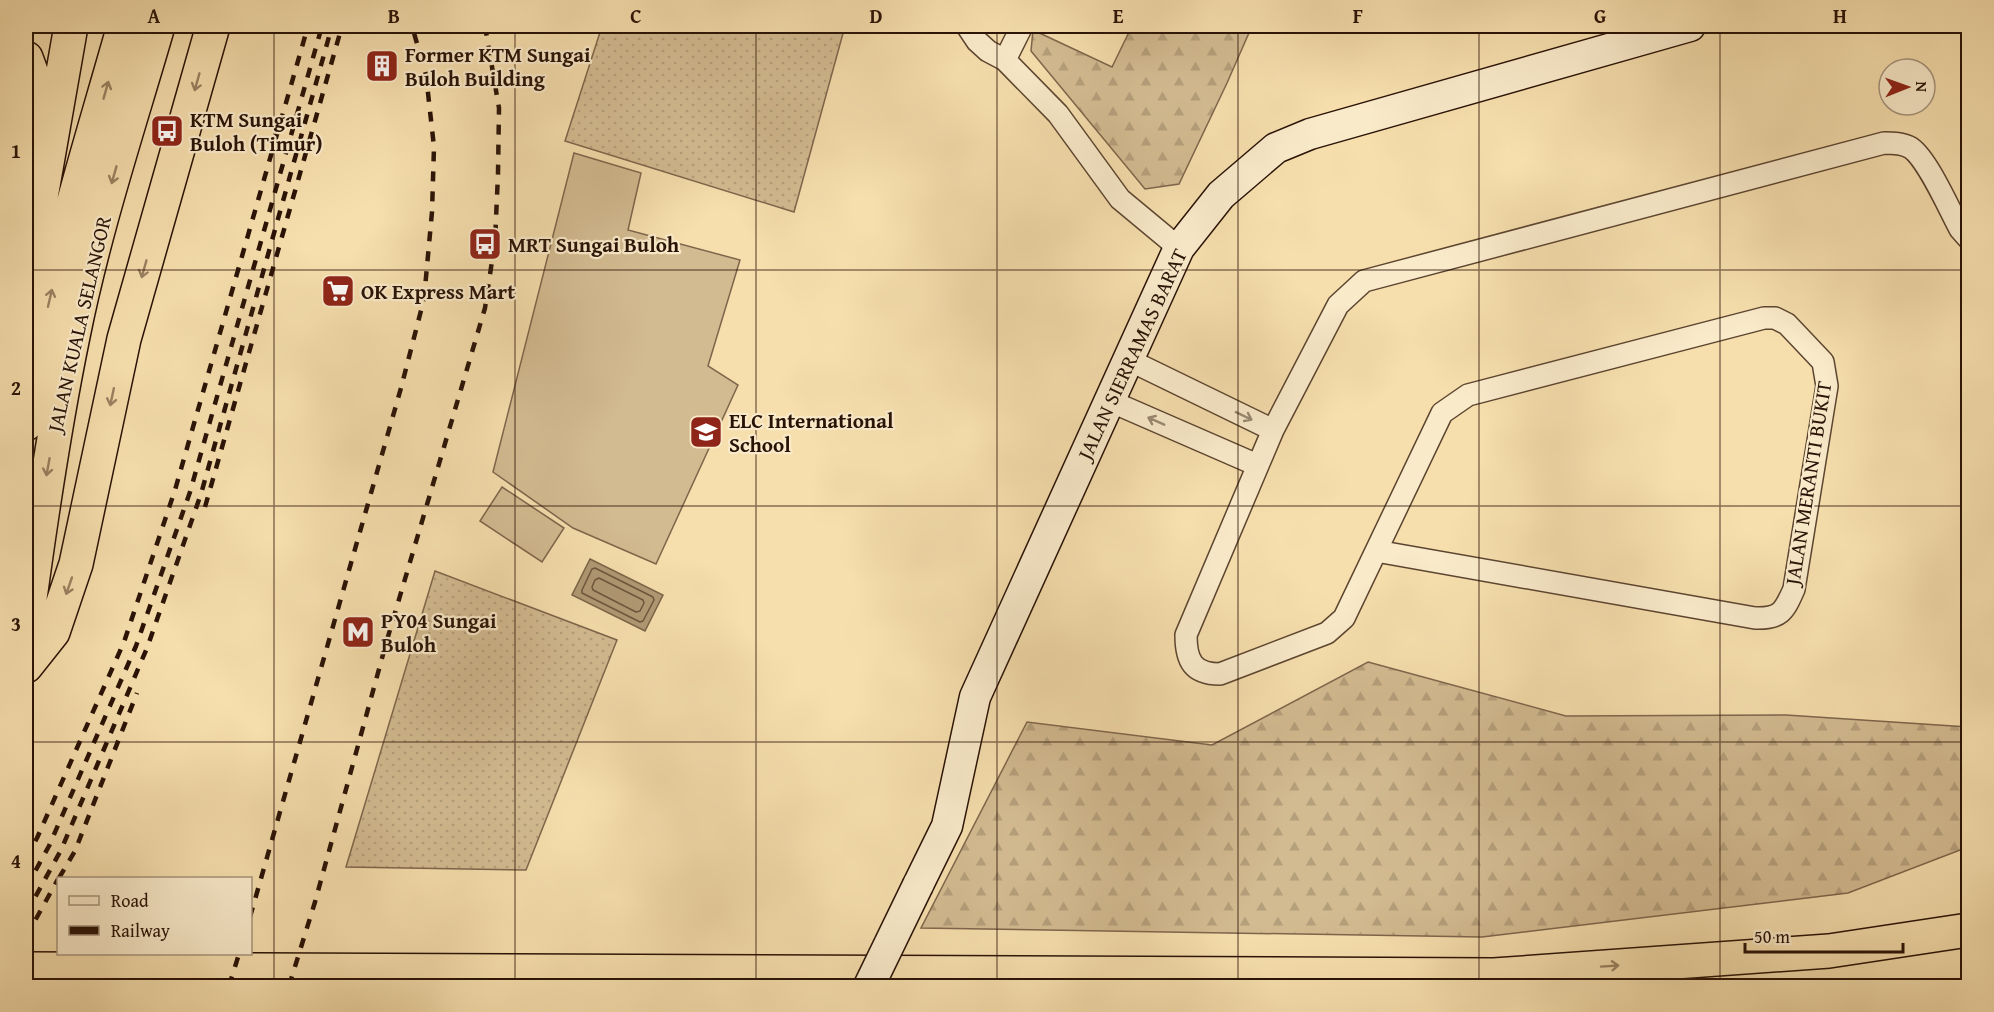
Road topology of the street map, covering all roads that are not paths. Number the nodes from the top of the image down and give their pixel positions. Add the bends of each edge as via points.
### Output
1 (71, 26) edge
2 (124, 26) edge
3 (158, 26) edge
4 (213, 26) edge
5 (967, 26) edge
6 (1022, 26) edge
7 (1690, 26) edge
8 (26, 57) edge
9 (1005, 60) junction
10 (50, 140) junction
11 (1968, 238) edge
12 (1179, 248) junction
13 (26, 283) edge
14 (1129, 360) junction
15 (26, 361) edge
16 (1110, 401) junction
17 (27, 410) edge
18 (1273, 430) junction
19 (1257, 465) junction
20 (1376, 551) junction
21 (26, 628) edge
22 (26, 666) edge
23 (1968, 930) edge
24 (26, 969) edge
25 (869, 987) edge

1 - 10 highway
17 -> 2 highway, JALAN KUALA SELANGOR via 64,237
3 -> 21 highway, JALAN KUALA SELANGOR via 95,242 73,335 47,472
4 -> 22 highway via 124,339 76,564 53,632
5 - 9 street via 988,51
6 - 9 street
7 - 12 street, JALAN SIERRAMAS BARAT via 1310,134 1276,148 1221,195
8 - 10 highway
9 - 12 street via 1059,114 1120,199
10 - 13 highway
11 - 18 street, JALAN MERANTI BUKIT via 1920,157 1904,145 1884,143 1364,281 1338,305
12 - 14 street, JALAN SIERRAMAS BARAT
14 - 16 street, JALAN SIERRAMAS BARAT
14 -> 18 street
15 - 17 highway
19 -> 16 street
16 - 25 street, JALAN SIERRAMAS BARAT, bridge via 975,697 947,826
18 - 19 street, JALAN MERANTI BUKIT
19 - 20 street, JALAN MERANTI BUKIT via 1186,635 1185,653 1193,665 1206,674 1220,674 1327,633 1344,618
20 - 20 street, JALAN MERANTI BUKIT via 1442,413 1468,395 1764,318 1787,324 1823,362 1827,386 1794,589 1781,614 1769,619 1755,618
24 -> 23 highway via 1494,975 1829,951

